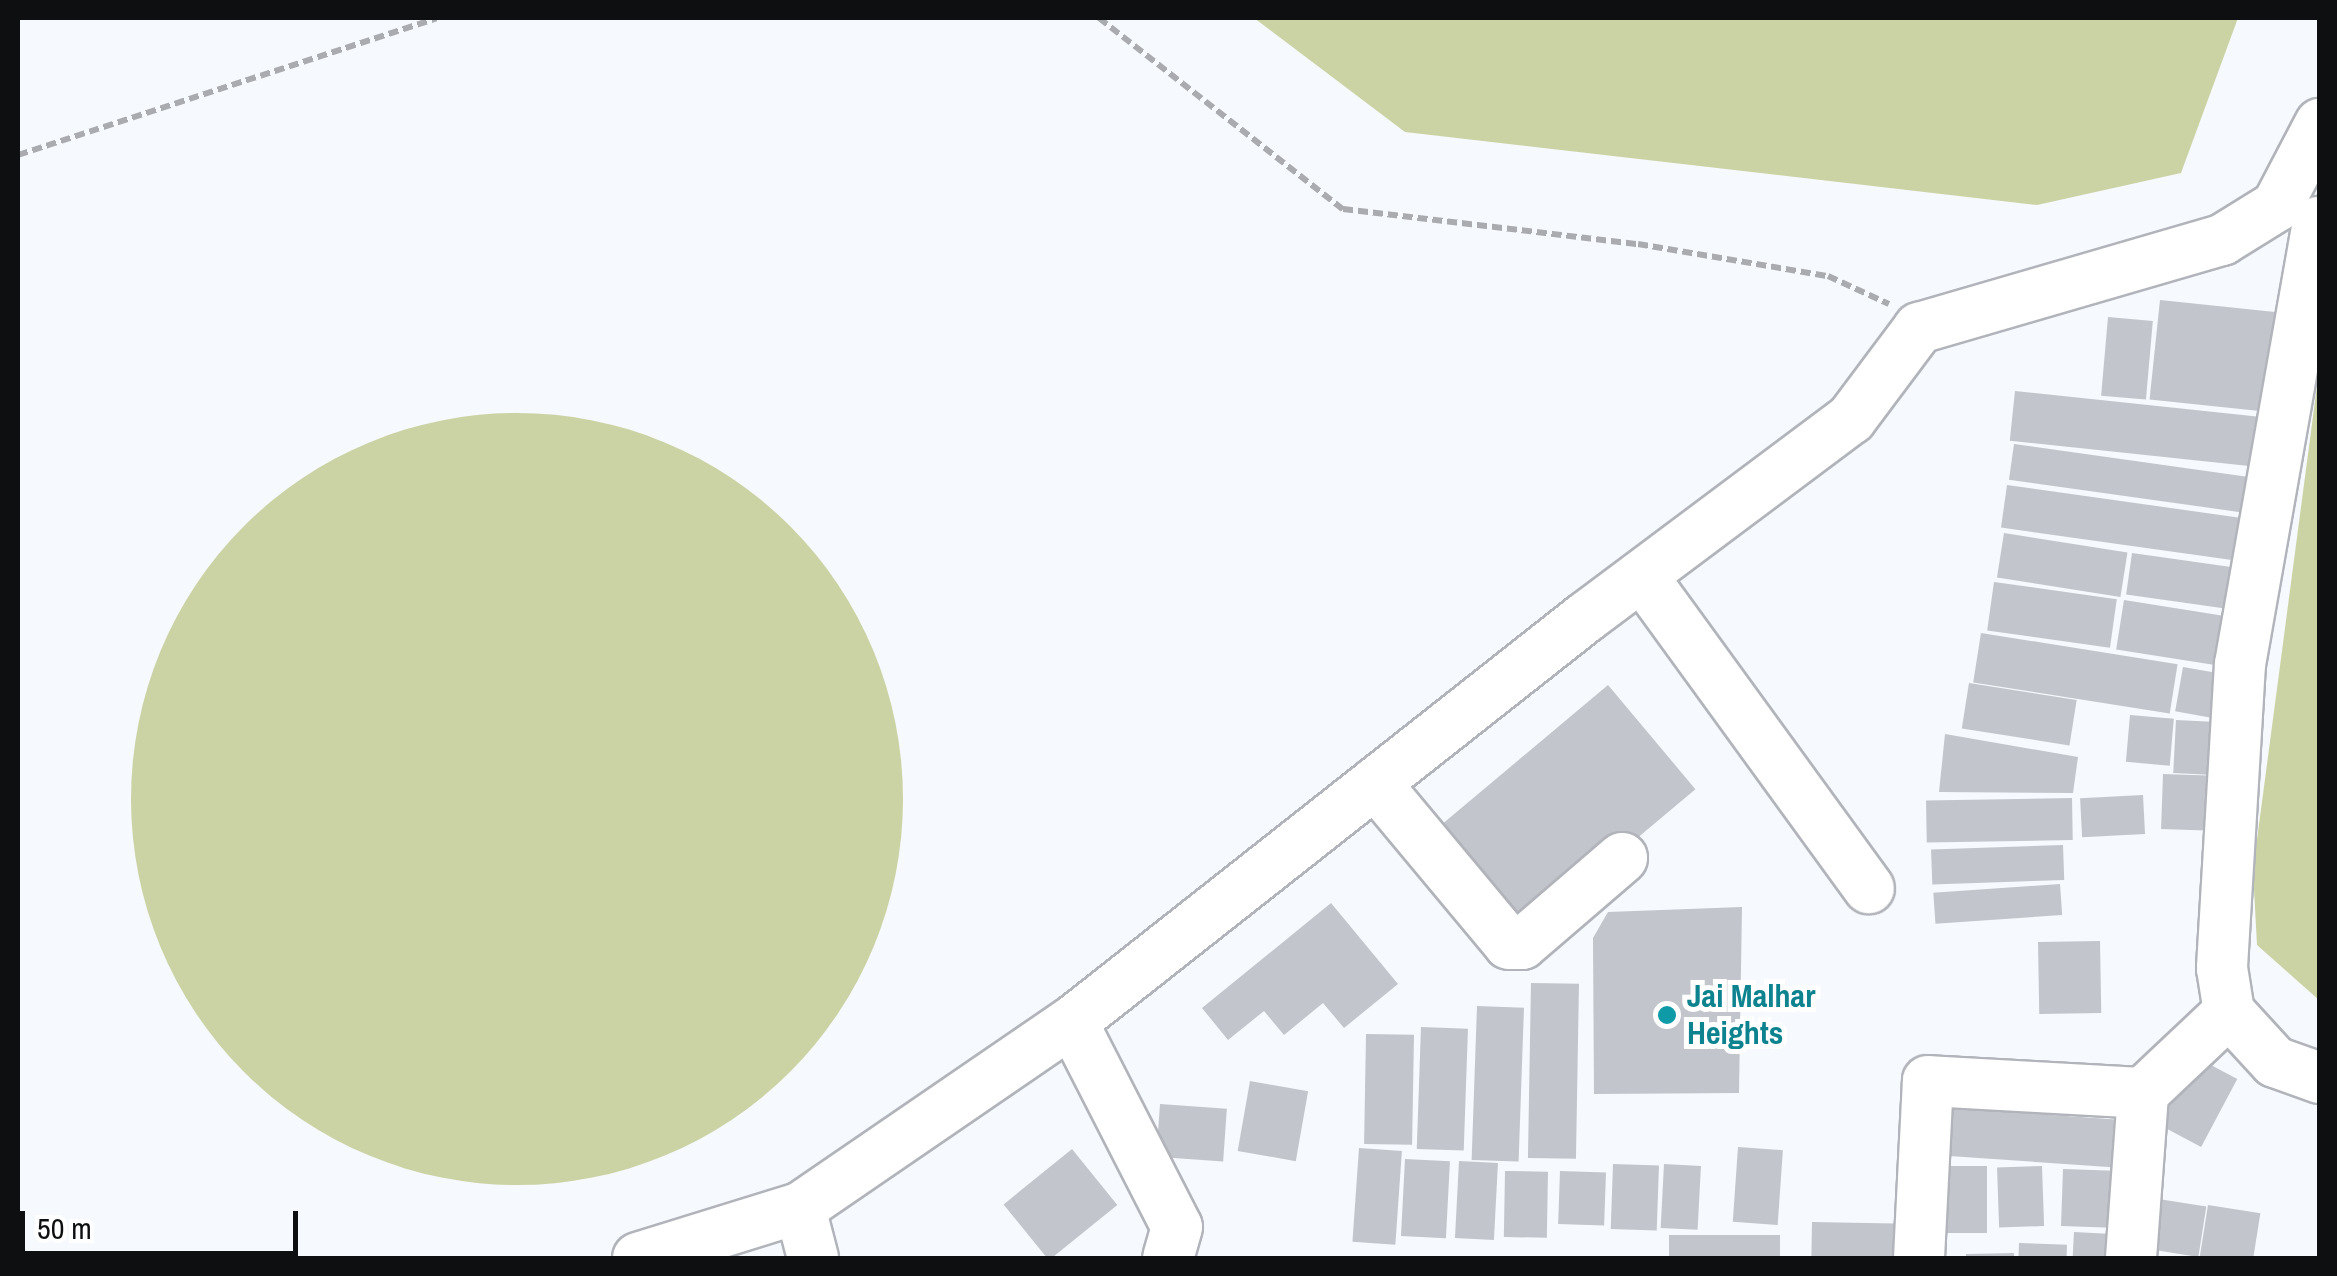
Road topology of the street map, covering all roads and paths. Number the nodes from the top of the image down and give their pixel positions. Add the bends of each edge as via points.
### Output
1 (436, 18) edge
2 (1098, 18) edge
3 (2320, 124) edge
4 (18, 156) edge
5 (2305, 217) edge
6 (1919, 328) junction
7 (1642, 576) junction
8 (1375, 783) junction
9 (1622, 858) dead end
10 (1868, 888) dead end
11 (2229, 1012) junction
12 (1072, 1022) junction
13 (2320, 1078) edge
14 (2144, 1093) junction
15 (800, 1208) junction
16 (638, 1258) edge
17 (812, 1258) edge
18 (1168, 1258) edge
19 (1920, 1258) edge
20 (2131, 1258) edge

1 - 4 path
2 - 6 path via 1344,209 1638,244 1828,276 1874,292
3 - 5 street
5 - 6 street
5 - 11 street via 2240,664 2223,910
6 - 7 street via 1851,419
7 - 8 street
7 - 10 street
8 - 9 street via 1509,944 1522,944
8 - 12 street
11 - 13 street via 2275,1062
11 - 14 street
12 - 15 street
12 - 18 street via 1178,1227
14 - 19 street via 1928,1081
14 - 20 street
15 - 16 street
15 - 17 street

